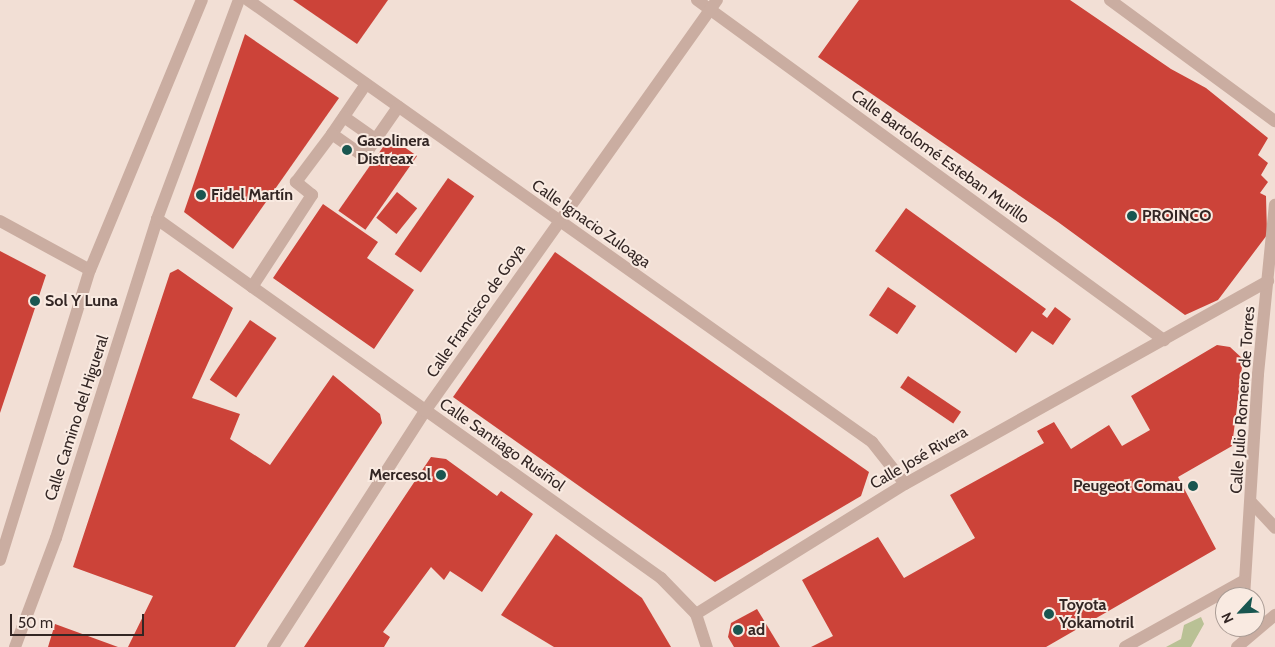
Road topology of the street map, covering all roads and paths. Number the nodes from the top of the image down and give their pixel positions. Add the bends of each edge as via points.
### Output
1 (202, 0) edge
2 (239, 0) edge
3 (248, 0) edge
4 (697, 0) edge
5 (1110, 0) edge
6 (713, 5) edge
7 (366, 84) junction
8 (398, 107) junction
9 (344, 117) junction
10 (1275, 121) edge
11 (332, 134) junction
12 (376, 140) junction
13 (1275, 205) edge
14 (158, 219) junction
15 (0, 221) edge
16 (559, 222) junction
17 (90, 270) junction
18 (1268, 280) junction
19 (252, 287) junction
20 (1164, 340) junction
21 (425, 411) junction
22 (905, 484) junction
23 (1252, 503) junction
24 (1275, 528) edge
25 (0, 560) edge
26 (1243, 581) junction
27 (1243, 587) edge
28 (696, 614) junction
29 (15, 647) edge
30 (272, 647) edge
31 (707, 647) edge
32 (1125, 647) edge

1 - 17 street, Calle Camino del Higueral
2 - 14 street, Calle Camino del Higueral
3 - 7 street, Calle Ignacio Zuloaga
4 - 6 street, Calle Bartolomé Esteban Murillo
5 - 10 street
6 - 16 street, Calle Francisco de Goya
6 - 20 street, Calle Bartolomé Esteban Murillo
7 - 8 street, Calle Ignacio Zuloaga
7 - 9 street
8 - 12 street
8 - 16 street, Calle Ignacio Zuloaga
9 - 11 street
9 - 12 street
11 - 12 street via 364,156
11 - 19 street via 296,182 312,195
13 - 18 street, Calle Julio Romero de Torres
14 - 19 street, Calle Santiago Rusiñol
14 - 29 street, Calle Camino del Higueral via 56,538
15 - 17 street
16 - 21 street, Calle Francisco de Goya
16 - 22 street, Calle Ignacio Zuloaga via 872,442
17 - 25 street, Calle Camino del Higueral
18 - 20 street, Calle José Rivera
18 - 23 street, Calle Julio Romero de Torres via 1258,374
19 - 21 street, Calle Santiago Rusiñol
20 - 22 street, Calle José Rivera
21 - 28 street, Calle Santiago Rusiñol via 661,578
21 - 30 street, Calle Francisco de Goya
22 - 28 street, Calle José Rivera
23 - 24 street
23 - 26 street, Calle Julio Romero de Torres
26 - 27 street, Calle Julio Romero de Torres
26 - 32 street
28 - 31 street, Calle Santiago Rusiñol

